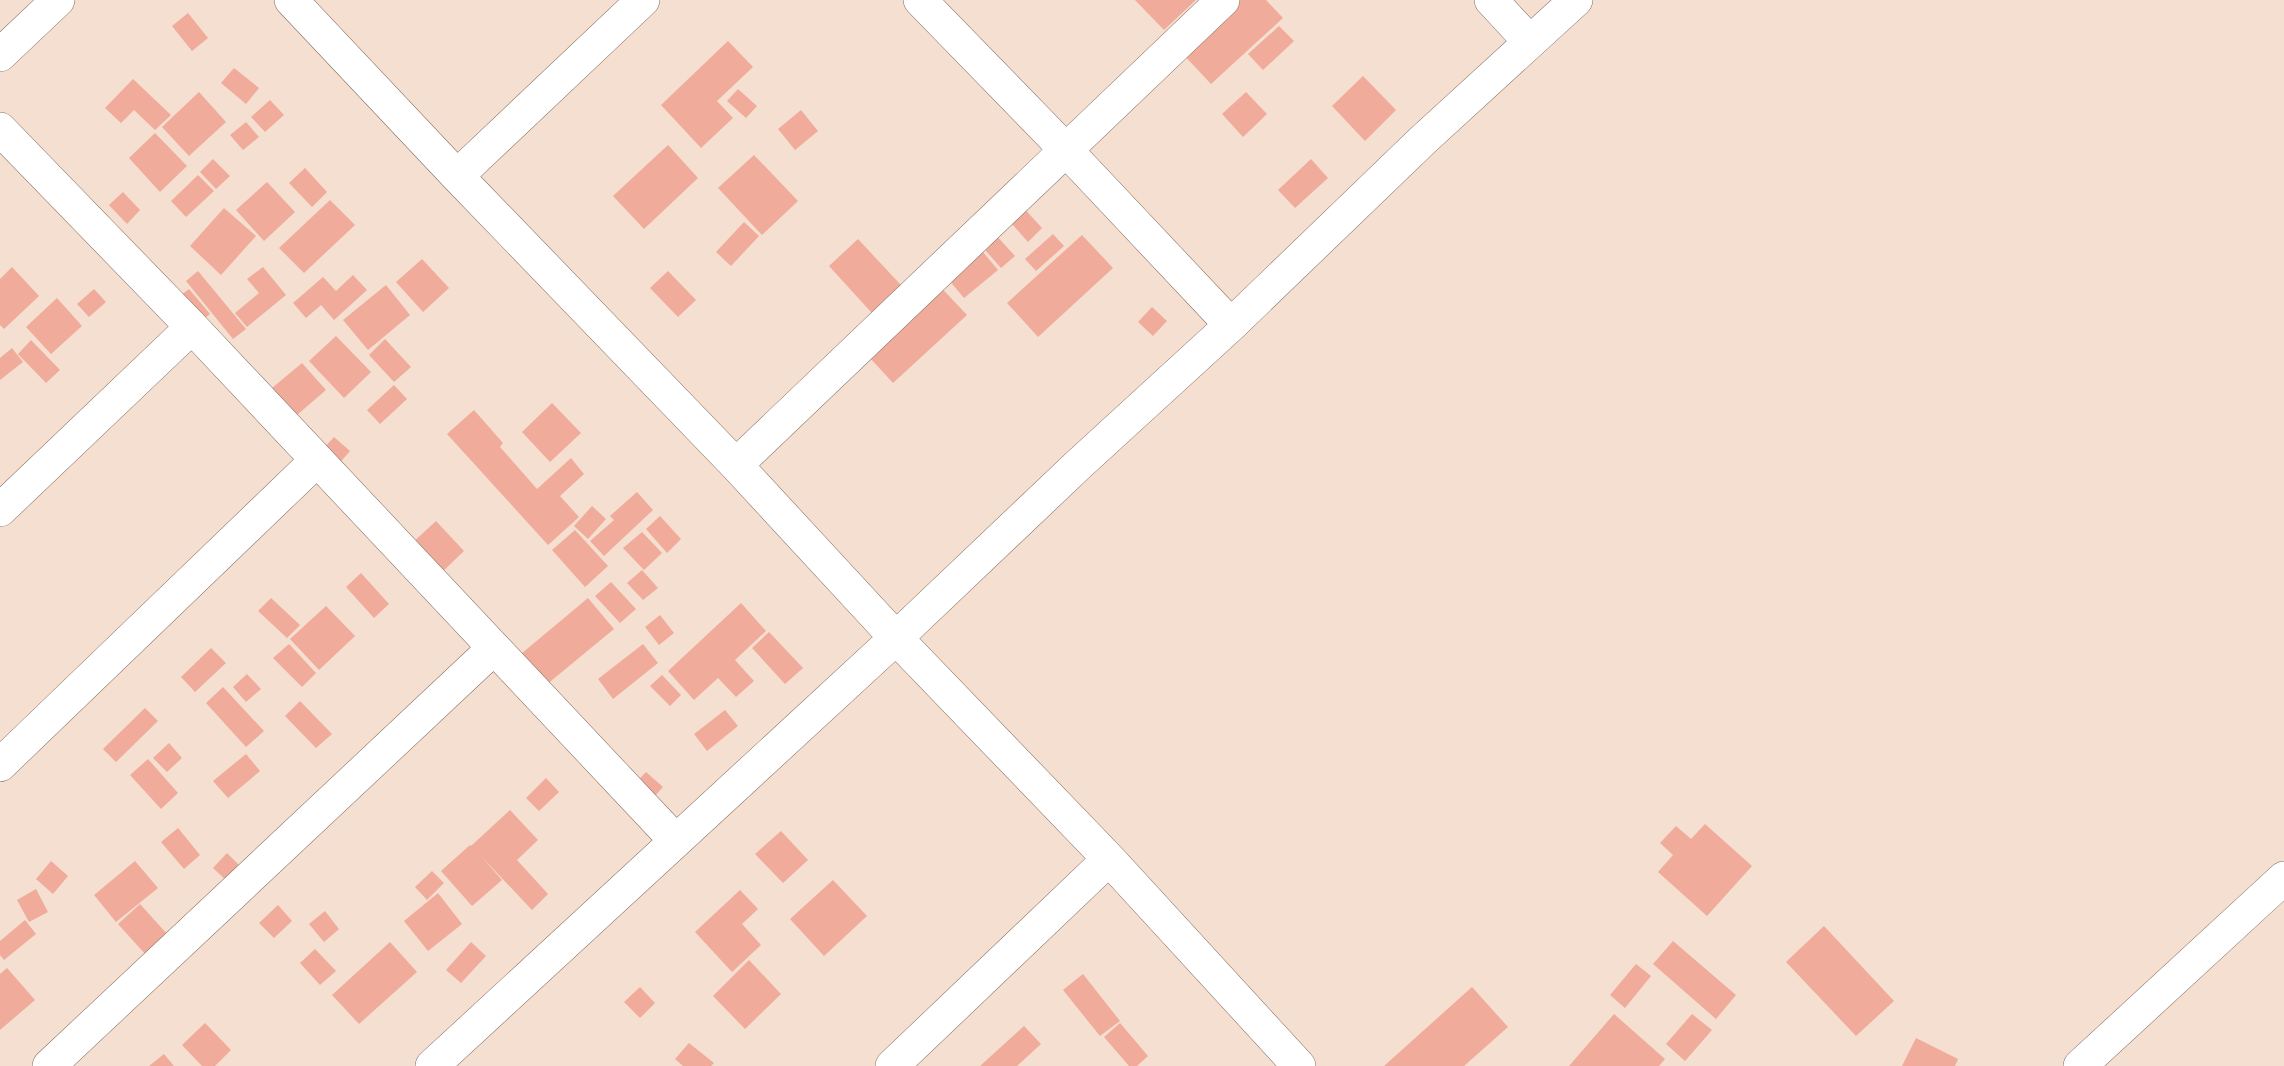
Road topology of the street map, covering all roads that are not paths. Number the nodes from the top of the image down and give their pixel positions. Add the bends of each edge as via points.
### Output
1 (58, 0) edge
2 (291, 0) edge
3 (643, 0) edge
4 (920, 0) edge
5 (1223, 0) edge
6 (1491, 0) edge
7 (1576, 0) edge
8 (1530, 42) junction
9 (0, 55) edge
10 (0, 129) edge
11 (1066, 150) junction
12 (457, 176) junction
13 (1231, 325) junction
14 (192, 327) junction
15 (317, 460) junction
16 (736, 465) junction
17 (0, 510) edge
18 (896, 638) junction
19 (494, 648) junction
20 (0, 765) edge
21 (675, 840) junction
22 (1109, 860) junction
23 (2284, 878) edge
24 (49, 1066) edge
25 (432, 1066) edge
26 (892, 1066) edge
27 (1299, 1066) edge
28 (2080, 1066) edge

1 - 9 street
2 - 12 street
3 - 12 street
4 - 11 street
5 - 11 street
6 - 8 street
7 - 8 street
8 - 13 street
10 - 14 street
11 - 13 street
11 - 16 street
12 - 16 street
13 - 18 street
14 - 15 street
14 - 17 street
15 - 19 street
15 - 20 street
16 - 18 street
18 - 21 street
18 - 22 street
19 - 21 street
19 - 24 street
21 - 25 street
22 - 26 street
22 - 27 street
23 - 28 street

